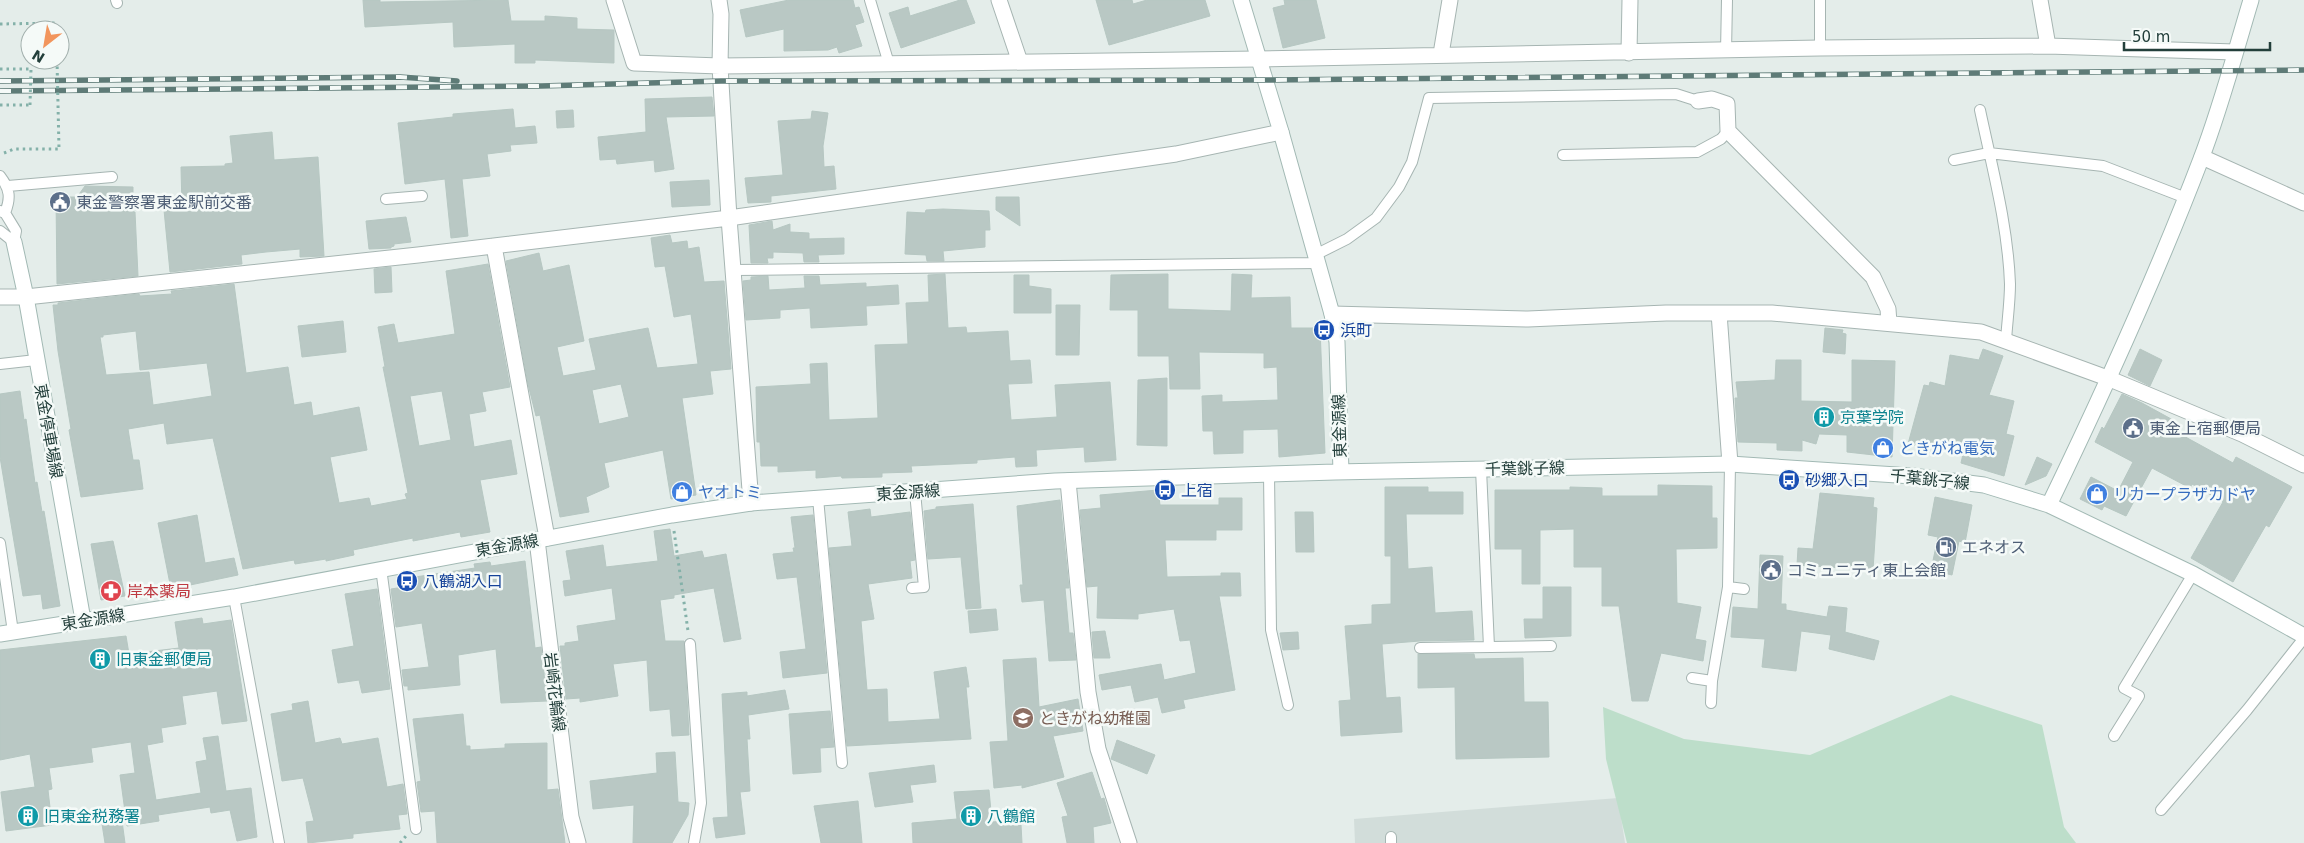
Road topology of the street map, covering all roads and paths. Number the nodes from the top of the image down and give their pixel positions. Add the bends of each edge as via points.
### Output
1 (614, 0) edge
2 (719, 0) edge
3 (870, 0) edge
4 (999, 0) edge
5 (1241, 0) edge
6 (1450, 0) edge
7 (1630, 0) edge
8 (1726, 0) edge
9 (1820, 0) edge
10 (2040, 0) edge
11 (2251, 0) edge
12 (0, 24) edge
13 (20, 24) edge
14 (2048, 46) junction
15 (1820, 48) junction
16 (1726, 52) junction
17 (2235, 52) junction
18 (1629, 53) junction
19 (1441, 54) junction
20 (1258, 59) junction
21 (1020, 62) junction
22 (889, 64) junction
23 (720, 66) junction
24 (0, 69) edge
25 (57, 70) edge
26 (1698, 101) joint
27 (0, 105) edge
28 (1980, 110) dead end
29 (1728, 130) junction
30 (1281, 132) junction
31 (4, 153) dead end
32 (1989, 153) junction
33 (1563, 156) dead end
34 (2202, 157) junction
35 (1954, 160) dead end
36 (0, 176) edge
37 (112, 177) dead end
38 (8, 186) junction
39 (422, 196) dead end
40 (2186, 198) junction
41 (386, 199) dead end
42 (2304, 203) edge
43 (2, 212) edge
44 (729, 218) junction
45 (0, 231) edge
46 (14, 242) junction
47 (494, 246) junction
48 (1317, 259) junction
49 (734, 270) junction
50 (0, 297) edge
51 (26, 297) junction
52 (1719, 313) junction
53 (1332, 314) junction
54 (1889, 323) junction
55 (2006, 342) junction
56 (36, 360) junction
57 (0, 364) edge
58 (2110, 379) junction
59 (1730, 464) junction
60 (2304, 465) edge
61 (1481, 469) junction
62 (1341, 472) junction
63 (1269, 474) junction
64 (1068, 481) junction
65 (915, 492) junction
66 (818, 498) junction
67 (751, 504) junction
68 (2049, 505) junction
69 (672, 515) junction
70 (542, 539) junction
71 (0, 543) edge
72 (381, 568) junction
73 (2193, 574) junction
74 (1728, 587) junction
75 (912, 588) dead end
76 (1744, 590) dead end
77 (234, 597) junction
78 (83, 620) junction
79 (7, 633) edge
80 (2304, 637) edge
81 (690, 644) joint
82 (1551, 646) dead end
83 (1489, 647) junction
84 (1420, 648) dead end
85 (1692, 678) dead end
86 (1712, 681) junction
87 (1711, 703) dead end
88 (1288, 705) dead end
89 (2114, 736) dead end
90 (842, 763) dead end
91 (2160, 810) dead end
92 (416, 828) dead end
93 (279, 843) edge
94 (578, 843) edge
95 (694, 843) edge
96 (1129, 843) edge

1 - 23 street via 634,63
2 - 23 street
3 - 22 lane
4 - 21 street
5 - 20 street, 東金源線
6 - 19 street
7 - 18 street
8 - 16 lane
9 - 15 lane
10 - 14 street
11 - 17 street
12 - 13 path
14 - 15 street
14 - 17 street
15 - 16 street
16 - 18 street
17 - 34 street
18 - 19 street
19 - 20 street
20 - 21 street
20 - 30 street, 東金源線
21 - 22 street
22 - 23 street
23 - 44 street
24 - 27 path, bridge via 30,69 30,105
25 - 31 path, bridge via 59,148 14,149
26 - 29 street via 1712,99 1727,104
26 - 48 lane via 1676,94 1429,98 1412,162 1399,187 1376,218
28 - 32 lane
29 - 33 lane via 1721,139 1697,152
29 - 54 street via 1873,277 1888,309
30 - 44 street via 1176,154
30 - 48 street, 東金源線
32 - 35 lane
32 - 40 lane via 2103,166
32 - 55 lane via 2002,216 2010,285
34 - 40 street
34 - 42 street
36 - 38 lane
37 - 38 lane
38 - 43 lane via 10,201
39 - 41 lane
40 - 58 street
43 - 46 lane via 16,231
44 - 47 street
44 - 49 street
45 - 46 lane
46 - 51 street, 東金停車場線
47 - 51 street
47 - 70 street, 岩崎花輪線
48 - 49 lane
48 - 53 street, 東金源線
49 - 67 street
50 - 51 street
51 - 56 street, 東金停車場線
52 - 53 street via 1528,319
52 - 54 street
52 - 59 street
53 - 62 street, 東金源線 via 1337,342
54 - 55 street via 1981,332
55 - 58 street
56 - 57 lane
56 - 78 street, 東金停車場線
58 - 60 street via 2242,434
58 - 68 street
59 - 61 street, 千葉銚子線
59 - 68 street, 千葉銚子線 via 1912,476 1984,485
59 - 74 lane
61 - 62 street, 千葉銚子線
61 - 83 lane
62 - 63 street, 東金源線
63 - 64 street, 東金源線
63 - 88 lane via 1271,630
64 - 65 street, 東金源線
64 - 96 street via 1088,692 1098,749
65 - 66 street, 東金源線
65 - 75 lane via 924,587
66 - 67 street, 東金源線
66 - 90 lane
67 - 69 street, 東金源線
68 - 73 street, 千葉銚子線
69 - 70 street, 東金源線
69 - 81 path
70 - 72 street, 東金源線
70 - 94 street, 岩崎花輪線 via 571,817
71 - 79 lane
72 - 77 street, 東金源線
72 - 92 lane
73 - 80 street, 千葉銚子線
73 - 89 lane via 2124,688 2138,696
74 - 76 lane
74 - 86 lane
77 - 78 street, 東金源線
77 - 93 lane
78 - 79 street, 東金源線
80 - 91 lane via 2247,710
81 - 95 lane via 701,803
82 - 83 lane
83 - 84 lane
85 - 86 lane
86 - 87 lane

